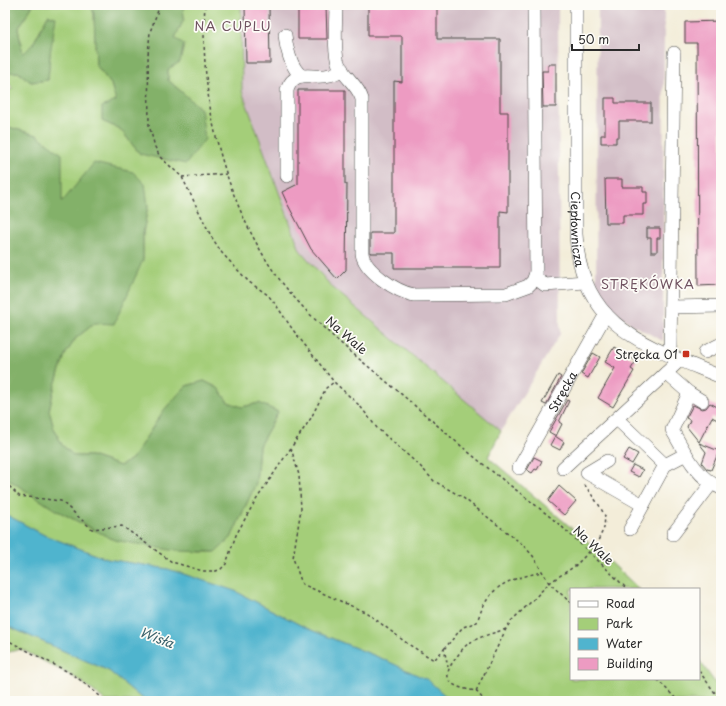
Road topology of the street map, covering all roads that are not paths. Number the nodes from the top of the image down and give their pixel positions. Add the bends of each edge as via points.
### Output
1 (336, 5) edge
2 (534, 5) edge
3 (576, 5) edge
4 (285, 35) dead end
5 (674, 53) dead end
6 (342, 69) junction
7 (302, 76) junction
8 (287, 176) dead end
9 (536, 273) junction
10 (585, 282) junction
11 (547, 285) junction
12 (523, 289) junction
13 (721, 306) edge
14 (670, 307) junction
15 (606, 314) junction
16 (721, 344) edge
17 (705, 352) dead end
18 (675, 357) junction
19 (666, 374) junction
20 (721, 377) edge
21 (689, 393) junction
22 (702, 401) dead end
23 (617, 419) junction
24 (686, 454) junction
25 (607, 461) dead end
26 (665, 465) junction
27 (519, 468) dead end
28 (563, 468) dead end
29 (716, 486) edge
30 (643, 505) junction
31 (630, 529) dead end
32 (673, 534) dead end

1 - 6 street via 336,54
2 - 9 street
3 - 10 street, Ciepłownicza via 576,234
4 - 7 street via 287,49 296,71
5 - 14 street
6 - 7 street via 329,76
6 - 12 street via 356,86 362,99 362,253 368,266 392,286 414,295 502,294
7 - 8 street via 292,80 286,90
9 - 11 street via 538,280
9 - 12 street via 533,281
10 - 11 street
10 - 15 street, Ciepłownicza
11 - 12 street
13 - 14 street
14 - 18 street
15 - 18 street, Ciepłownicza via 628,334
15 - 27 street, Stręcka
16 - 17 street
18 - 19 street
18 - 20 street, Ciepłownicza
19 - 21 street
19 - 23 street
21 - 22 street
21 - 24 street via 672,430
23 - 26 street
23 - 28 street
24 - 26 street
24 - 29 street via 695,469
25 - 30 street via 587,473
26 - 30 street
29 - 32 street
30 - 31 street

